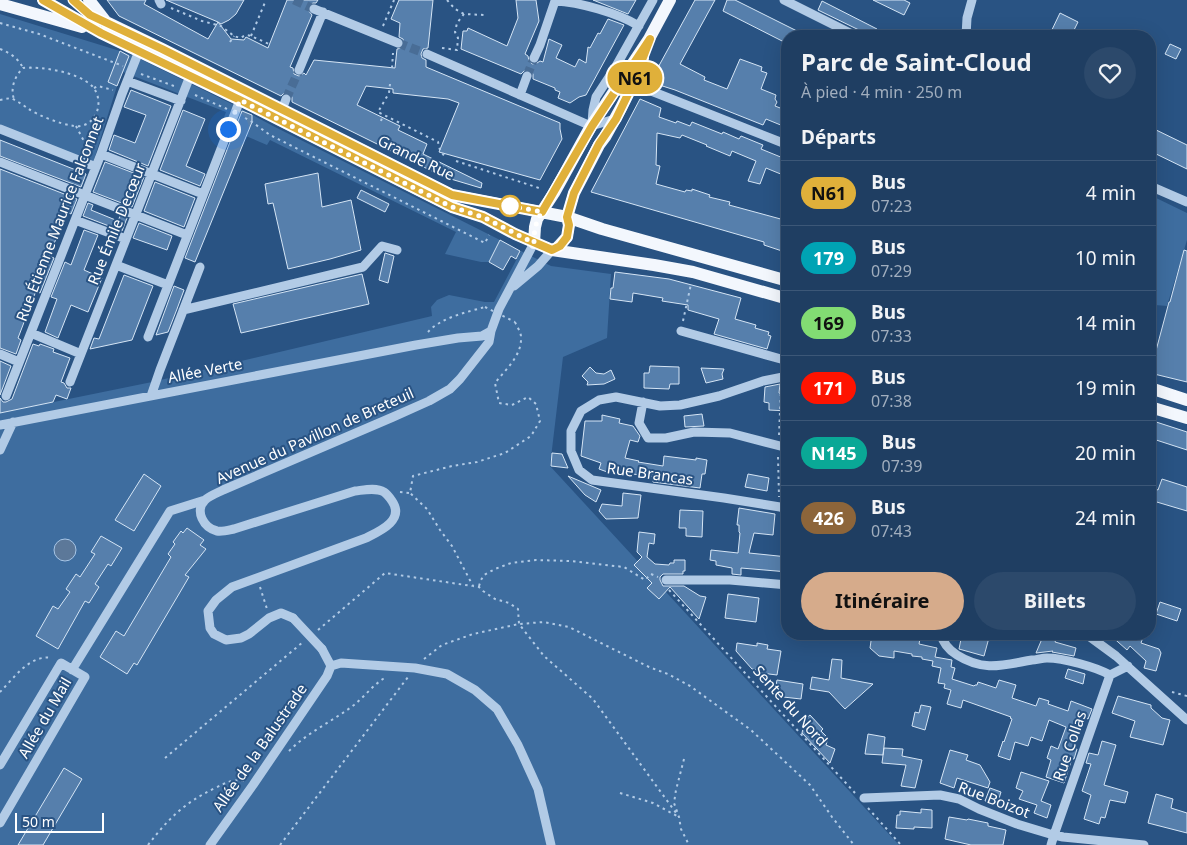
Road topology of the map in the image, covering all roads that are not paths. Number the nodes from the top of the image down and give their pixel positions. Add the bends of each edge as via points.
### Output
1 (43, 0) edge
2 (89, 0) edge
3 (653, 0) edge
4 (670, 0) edge
5 (784, 0) edge
6 (972, 0) edge
7 (0, 4) edge
8 (314, 9) tunnel mouth
9 (323, 12) junction
10 (639, 26) junction
11 (103, 28) junction
12 (844, 30) edge
13 (966, 30) edge
14 (650, 39) junction
15 (396, 42) tunnel mouth
16 (139, 51) junction
17 (431, 56) tunnel mouth
18 (534, 58) tunnel mouth
19 (171, 67) junction
20 (299, 70) tunnel mouth
21 (190, 76) junction
22 (527, 76) tunnel mouth
23 (127, 81) junction
24 (632, 86) junction
25 (520, 95) junction
26 (181, 100) junction
27 (240, 100) junction
28 (616, 119) junction
29 (592, 126) junction
30 (0, 129) edge
31 (781, 142) edge
32 (599, 144) junction
33 (101, 154) junction
34 (0, 162) edge
35 (96, 167) junction
36 (152, 174) junction
37 (1156, 189) edge
38 (203, 194) junction
39 (85, 195) junction
40 (1187, 202) edge
41 (542, 212) junction
42 (136, 215) junction
43 (567, 217) junction
44 (75, 220) junction
45 (187, 235) junction
46 (126, 239) junction
47 (534, 243) junction
48 (397, 250) dead end
49 (552, 250) junction
50 (116, 265) junction
51 (200, 267) dead end
52 (781, 279) edge
53 (168, 285) junction
54 (510, 289) junction
55 (781, 297) edge
56 (184, 310) junction
57 (491, 331) junction
58 (681, 331) road end
59 (31, 333) junction
60 (148, 337) dead end
61 (480, 339) junction
62 (0, 354) edge
63 (81, 354) junction
64 (478, 356) junction
65 (781, 358) edge
66 (19, 362) junction
67 (781, 376) edge
68 (70, 382) dead end
69 (1156, 390) edge
70 (6, 396) dead end
71 (151, 396) junction
72 (1187, 400) edge
73 (643, 402) junction
74 (1156, 409) edge
75 (1187, 418) edge
76 (13, 422) junction
77 (0, 425) edge
78 (781, 446) edge
79 (0, 450) edge
80 (205, 500) junction
81 (781, 507) edge
82 (666, 580) road end
83 (781, 584) edge
84 (942, 640) edge
85 (1094, 640) edge
86 (331, 666) junction
87 (1128, 666) junction
88 (72, 670) junction
89 (1110, 675) junction
90 (1187, 720) edge
91 (0, 765) edge
92 (864, 798) dead end
93 (0, 823) edge
94 (1054, 835) junction
95 (210, 845) edge
96 (551, 845) edge
97 (1051, 845) edge
98 (1144, 845) edge

1 - 11 main road
2 - 11 main road, Grande Rue
3 - 10 street
4 - 14 main road
5 - 12 street
6 - 13 street
7 - 11 main road
8 - 9 street
9 - 15 street
9 - 20 street
10 - 18 street via 573,2 555,0
10 - 29 street via 596,97
11 - 16 main road, Grande Rue
11 - 19 main road
11 - 41 main road, Grande Rue via 162,49 284,104 452,195
14 - 24 main road
14 - 29 main road
16 - 19 main road, Grande Rue
16 - 23 street, Rue Étienne Maurice Falconnet
17 - 25 street
19 - 21 main road, Grande Rue
21 - 26 street, Rue Émile Decœur
21 - 27 main road, Grande Rue
22 - 25 street
23 - 26 street
23 - 33 street, Rue Étienne Maurice Falconnet
24 - 28 main road
24 - 31 street
25 - 29 street
26 - 36 street, Rue Émile Decœur
27 - 38 street
27 - 47 main road, Grande Rue via 452,207 483,217
28 - 29 street
28 - 32 main road
29 - 32 main road
29 - 41 main road
30 - 35 street
32 - 43 main road via 574,193
33 - 35 street, Rue Étienne Maurice Falconnet
33 - 36 street
34 - 39 street
35 - 39 street, Rue Étienne Maurice Falconnet
36 - 38 street
36 - 42 street, Rue Émile Decœur
37 - 40 street
38 - 45 street
39 - 42 street
39 - 44 street, Rue Étienne Maurice Falconnet
41 - 43 main road, Grande Rue
41 - 47 main road via 535,227
42 - 45 street
42 - 46 street, Rue Émile Decœur
43 - 49 main road via 567,237
43 - 52 main road, Grande Rue
44 - 46 street
44 - 59 street, Rue Étienne Maurice Falconnet
45 - 53 street
46 - 50 street, Rue Émile Decœur
47 - 49 main road, Grande Rue
47 - 54 street
48 - 56 street via 382,246 363,267
49 - 54 street
49 - 55 main road, Grande Rue via 693,272
50 - 53 street
50 - 63 street, Rue Émile Decœur
51 - 56 street
53 - 60 street
54 - 57 street
56 - 71 street
57 - 61 street
57 - 64 street via 489,342
58 - 65 street
59 - 63 street
59 - 66 street, Rue Étienne Maurice Falconnet
61 - 64 street
61 - 71 street, Allée Verte via 458,338 416,345
62 - 66 street
63 - 68 street, Rue Émile Decœur
64 - 80 street, Avenue du Pavillon de Breteuil via 450,389 429,401
66 - 70 street, Rue Étienne Maurice Falconnet
67 - 73 street, Rue Brancas via 680,405 660,406
69 - 72 main road
71 - 76 street, Allée Verte
73 - 78 street via 639,423 648,438 694,432 730,433
73 - 81 street, Rue Brancas via 616,397 599,400 581,411 571,431 571,451 579,470 592,480
74 - 75 main road
76 - 77 street, Allée Verte
76 - 79 street
80 - 86 street, Avenue du Pavillon de Breteuil, bridge via 200,514 204,524 218,531 234,529 356,491 383,491 389,497 394,505 394,516 383,530 232,588 208,610 210,628 226,640 242,638 281,613 293,618 322,649
80 - 88 street via 170,511
82 - 83 street
84 - 89 street via 951,650 985,665 1004,666 1047,658 1099,669
85 - 87 street
86 - 95 street, Allée de la Balustrade
86 - 96 street via 341,663 415,668 447,674 476,690 497,709 518,744 538,789
87 - 89 street
87 - 90 street
88 - 91 street, Allée du Mail via 61,663
88 - 93 street, Allée du Mail via 85,677
89 - 94 street, Rue Collas
92 - 94 street, Rue Boizot via 940,795 959,799 1017,824
94 - 97 street, Rue Collas
94 - 98 street, Rue Boizot

